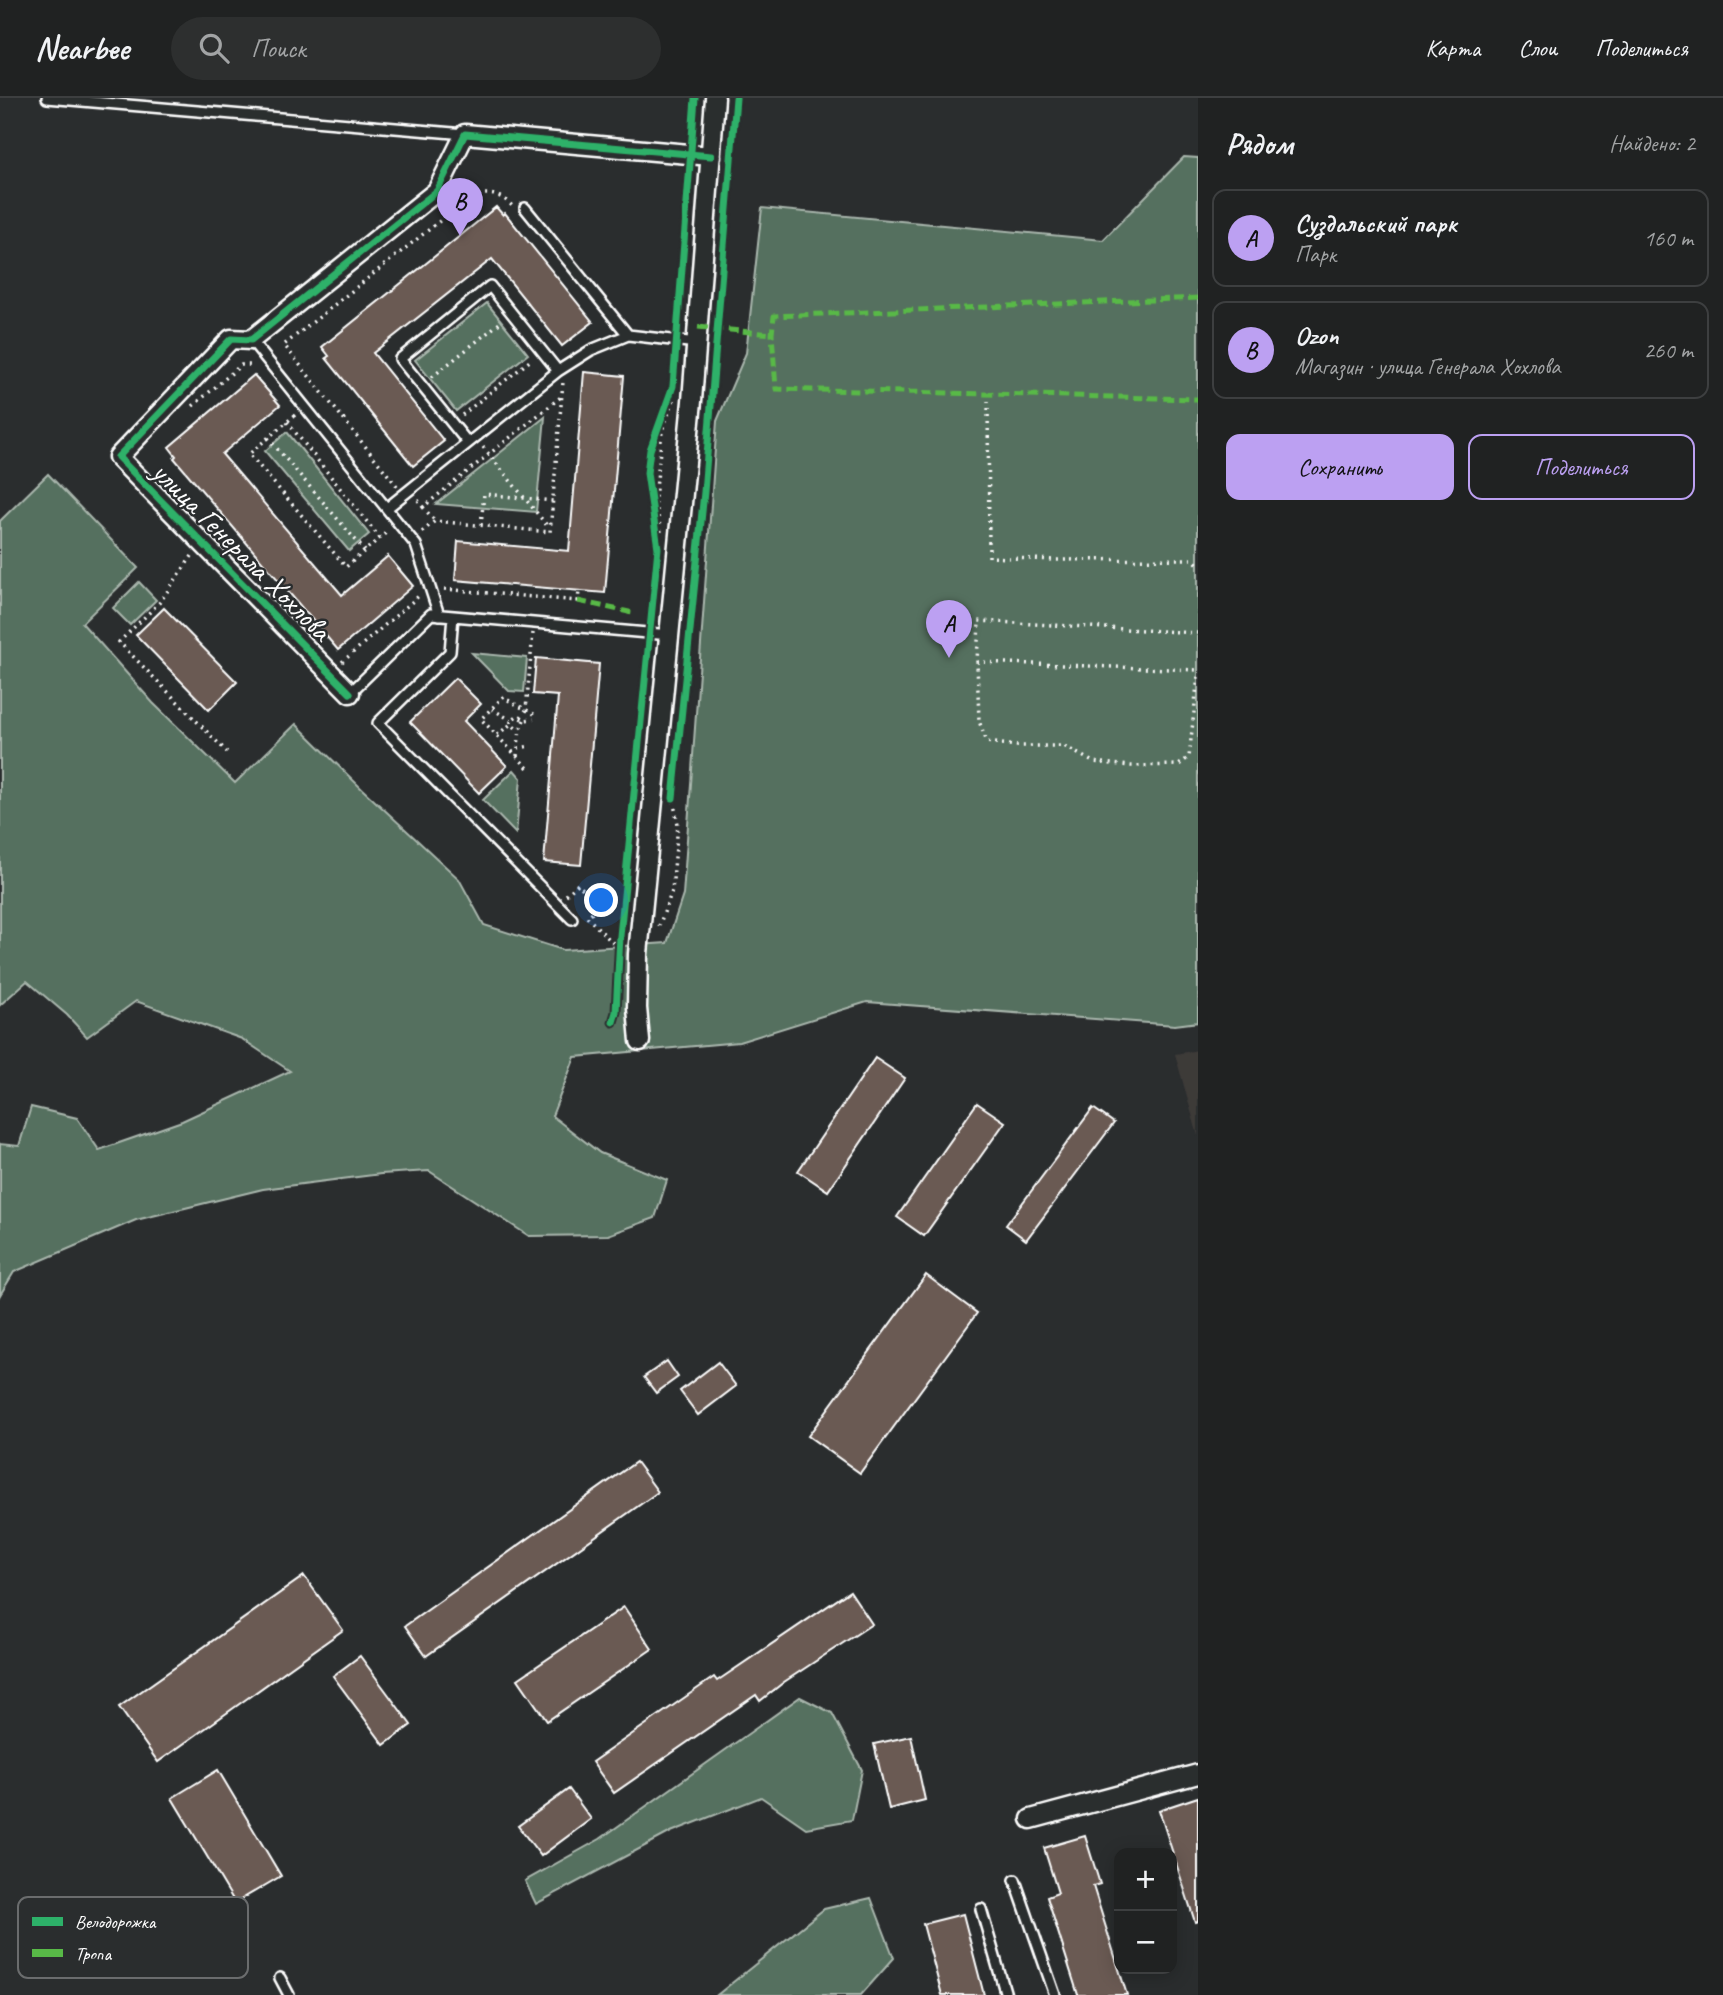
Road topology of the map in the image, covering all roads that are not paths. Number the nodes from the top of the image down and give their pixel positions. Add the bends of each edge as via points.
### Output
1 (47, 98) edge
2 (715, 98) edge
3 (465, 134) junction
4 (711, 156) junction
5 (526, 208) road end
6 (628, 335) junction
7 (251, 340) junction
8 (697, 343) junction
9 (558, 371) junction
10 (472, 440) junction
11 (387, 508) junction
12 (439, 615) junction
13 (453, 616) junction
14 (670, 635) junction
15 (350, 693) joint
16 (572, 919) dead end
17 (640, 1041) dead end
18 (1198, 1773) edge
19 (1031, 1819) dead end
20 (1015, 1880) dead end
21 (981, 1909) dead end
22 (280, 1978) dead end
23 (289, 1995) edge
24 (1006, 1995) edge
25 (1055, 1995) edge

1 - 3 lane
2 - 4 street
3 - 4 street
3 - 7 street, улица Генерала Хохлова via 437,191
4 - 8 street
5 - 6 lane
6 - 8 lane
6 - 9 lane via 591,350
7 - 11 lane
7 - 15 street, улица Генерала Хохлова via 231,339 118,457
8 - 14 street
9 - 10 lane
9 - 10 lane via 490,286 460,310 400,359 452,423
10 - 11 lane
11 - 12 lane via 416,545
12 - 13 lane
12 - 15 lane via 431,614
13 - 14 lane
13 - 16 lane via 450,652 378,723
14 - 17 street via 638,954
18 - 19 street
20 - 25 lane
21 - 24 lane
22 - 23 lane

